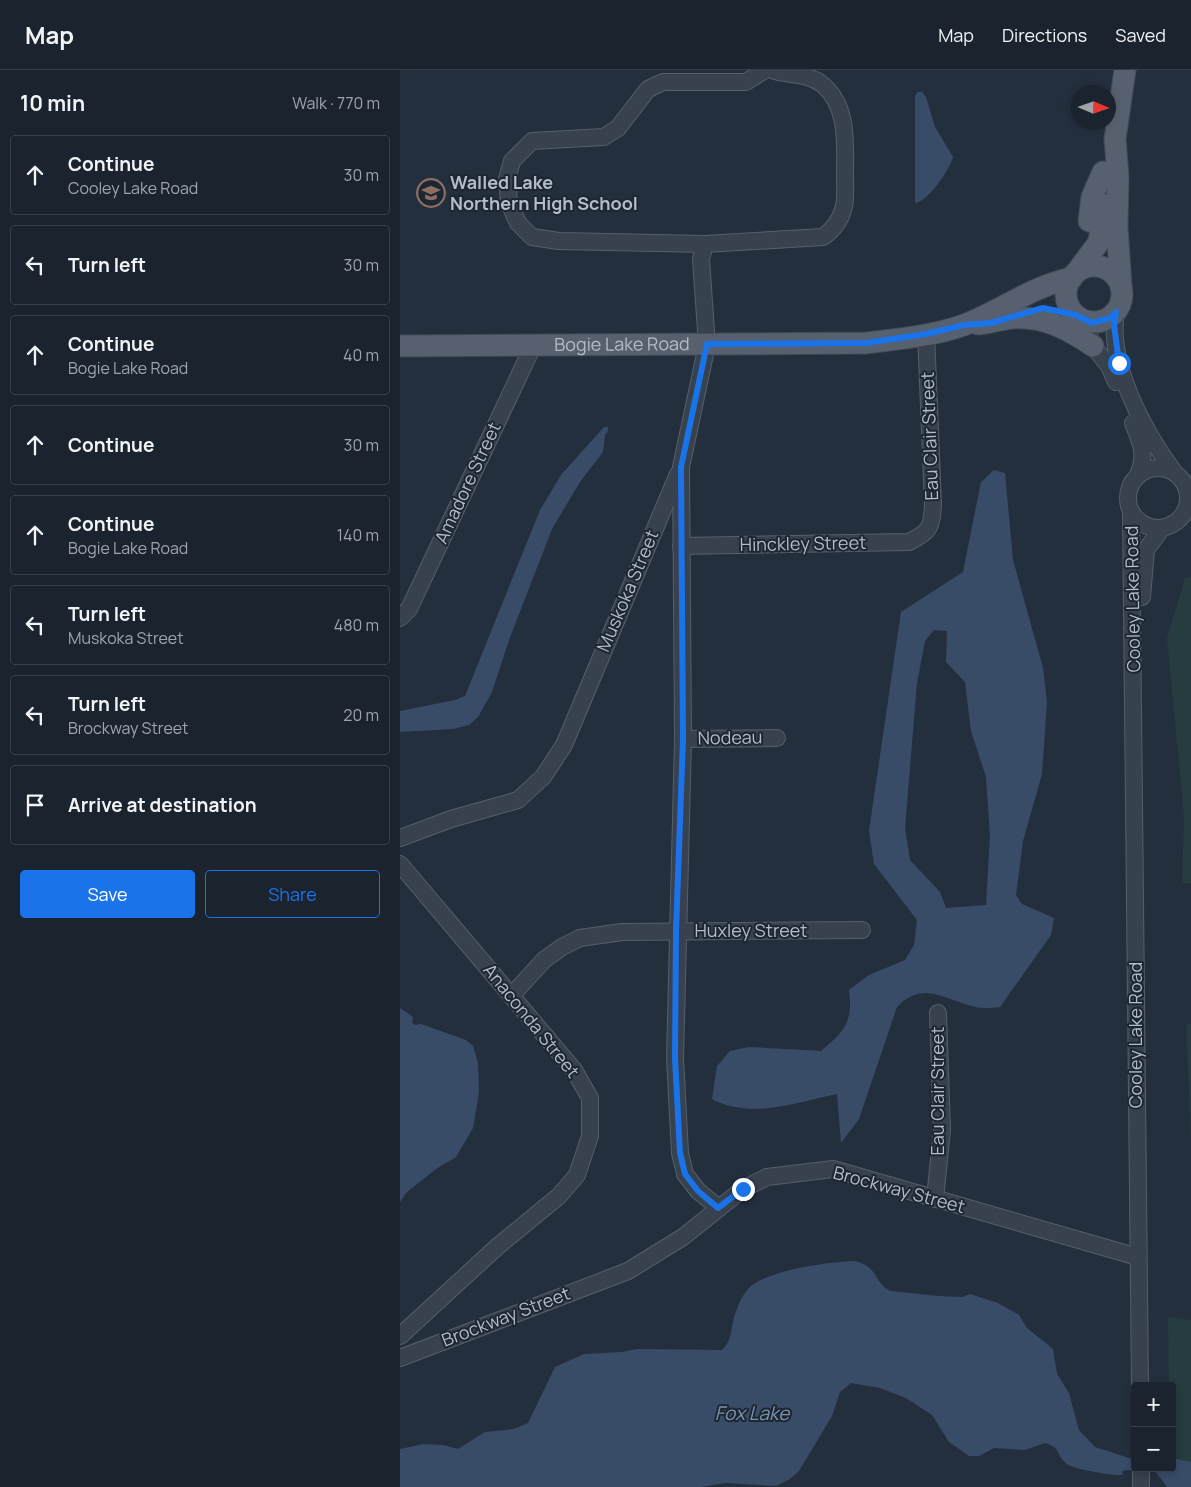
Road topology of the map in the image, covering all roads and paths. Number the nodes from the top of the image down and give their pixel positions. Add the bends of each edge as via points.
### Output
1 (765, 70) edge
2 (772, 70) edge
3 (1125, 70) edge
4 (1115, 139) junction
5 (705, 244) junction
6 (1067, 277) junction
7 (1121, 286) junction
8 (1116, 312) junction
9 (1014, 318) junction
10 (1080, 318) junction
11 (964, 325) junction
12 (926, 334) junction
13 (707, 344) junction
14 (400, 346) edge
15 (533, 346) junction
16 (1093, 346) junction
17 (681, 467) junction
18 (1138, 475) junction
19 (1183, 479) edge
20 (1132, 513) junction
21 (1185, 517) edge
22 (1162, 528) junction
23 (924, 535) joint
24 (682, 546) junction
25 (400, 618) edge
26 (1134, 684) junction
27 (777, 738) dead end
28 (683, 739) junction
29 (400, 838) edge
30 (400, 864) edge
31 (862, 930) dead end
32 (676, 931) junction
33 (512, 995) junction
34 (938, 1013) dead end
35 (935, 1199) junction
36 (718, 1208) junction
37 (1138, 1257) junction
38 (400, 1336) edge
39 (400, 1358) edge
40 (1140, 1382) edge
41 (1141, 1472) edge
42 (1141, 1487) edge

1 - 5 street via 746,82 663,82 648,89 618,128 604,137 532,141 512,161 507,179 509,203 518,223 532,237 559,241
2 - 5 street via 813,78 835,99 844,124 845,206 840,220 823,237
3 - 4 main road, Bogie Lake Road
4 - 6 main road, Bogie Lake Road via 1103,172 1099,242
4 - 7 main road, Bogie Lake Road
5 - 13 street, Muskoka Street via 701,259
6 - 7 main road via 1093,266 1102,267 1110,271
6 - 10 main road via 1070,309
6 - 11 main road, Bogie Lake Road
7 - 8 main road via 1123,295
8 - 10 main road via 1102,322
8 - 19 street via 1114,325 1122,373 1154,445
9 - 10 main road via 1043,308
9 - 11 main road
9 - 16 main road via 1060,326
10 - 16 street
11 - 12 main road, Bogie Lake Road
12 - 13 main road, Bogie Lake Road via 866,343
12 - 23 street, Eau Clair Street via 933,504 932,520
13 - 15 main road, Bogie Lake Road
13 - 17 street, Muskoka Street
14 - 15 main road, Bogie Lake Road
15 - 25 street, Amadore Street via 409,609
16 - 18 street via 1109,366 1144,450 1144,462
17 - 24 street, Muskoka Street
17 - 29 street, Muskoka Street via 564,745 543,777 518,800
18 - 19 street via 1155,468
18 - 20 street via 1128,493
19 - 21 street via 1188,496
20 - 22 street via 1147,526
20 - 26 street, Cooley Lake Road
21 - 22 street
22 - 26 street, Cooley Lake Road via 1146,550
23 - 24 street, Hinckley Street via 909,542
24 - 28 street, Muskoka Street
26 - 37 street, Cooley Lake Road
27 - 28 street, Nodeau
28 - 32 street, Muskoka Street
30 - 33 street, Anaconda Street
31 - 32 street, Huxley Street
32 - 33 street, Huxley Street via 622,932 580,938 562,946 544,960
32 - 36 street, Muskoka Street via 675,1058 680,1153 685,1174 698,1191
33 - 38 street, Anaconda Street via 574,1070 590,1098 590,1136 577,1175 559,1196 498,1246
34 - 35 street, Eau Clair Street via 942,1130
35 - 36 street, Brockway Street via 832,1169 767,1177 743,1189
35 - 37 street, Brockway Street
36 - 39 street, Brockway Street via 683,1237 628,1271
37 - 40 street, Cooley Lake Road
41 - 42 street

